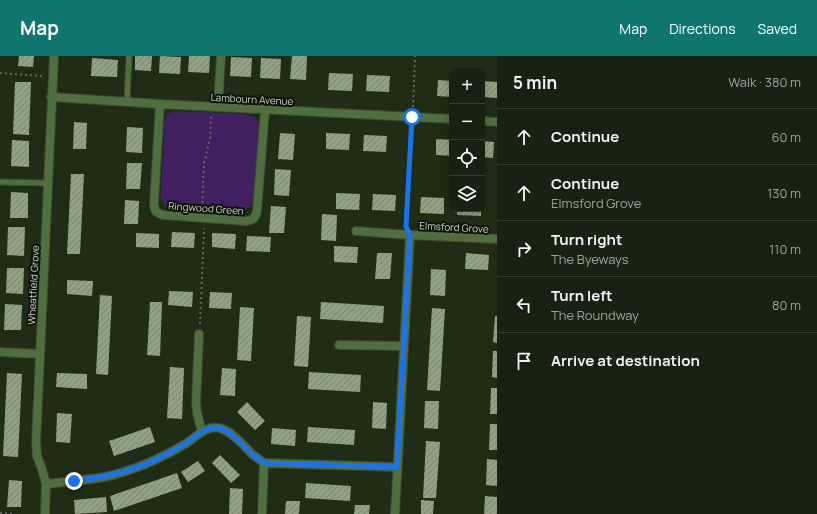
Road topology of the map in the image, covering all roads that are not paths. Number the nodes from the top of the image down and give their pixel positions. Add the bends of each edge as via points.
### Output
1 (54, 56) edge
2 (129, 56) edge
3 (221, 56) edge
4 (51, 97) junction
5 (127, 101) junction
6 (160, 104) junction
7 (218, 106) junction
8 (265, 110) junction
9 (449, 119) edge
10 (485, 121) edge
11 (497, 122) edge
12 (0, 182) edge
13 (48, 184) junction
14 (356, 231) dead end
15 (410, 235) junction
16 (497, 239) edge
17 (199, 334) dead end
18 (339, 344) dead end
19 (404, 346) junction
20 (0, 352) edge
21 (40, 354) junction
22 (202, 432) junction
23 (264, 463) junction
24 (397, 467) junction
25 (46, 484) junction
26 (45, 514) edge
27 (262, 514) edge
28 (395, 514) edge

1 - 4 street, Wheatfield Grove
2 - 5 lane
3 - 7 street
4 - 5 street, Lambourn Avenue
4 - 13 street, Wheatfield Grove
5 - 6 street, Lambourn Avenue
6 - 7 street, Lambourn Avenue
6 - 8 street, Ringwood Green via 154,203 156,212 163,215 246,221 254,219 257,210
7 - 8 street, Lambourn Avenue
8 - 9 street, Lambourn Avenue
10 - 11 street
12 - 13 lane
13 - 21 street, Wheatfield Grove
14 - 15 street, Elmsford Grove
15 - 16 street, Elmsford Grove
15 - 19 street, Elmsford Grove
17 - 22 street via 196,403
18 - 19 street
19 - 24 street, Elmsford Grove
20 - 21 street
21 - 25 street, Wheatfield Grove via 36,442 37,456
22 - 23 street via 215,427 224,429
22 - 25 street via 168,454 127,471 109,476
23 - 24 street
23 - 27 street
24 - 28 street, Elmsford Grove
25 - 26 street, Wheatfield Grove

